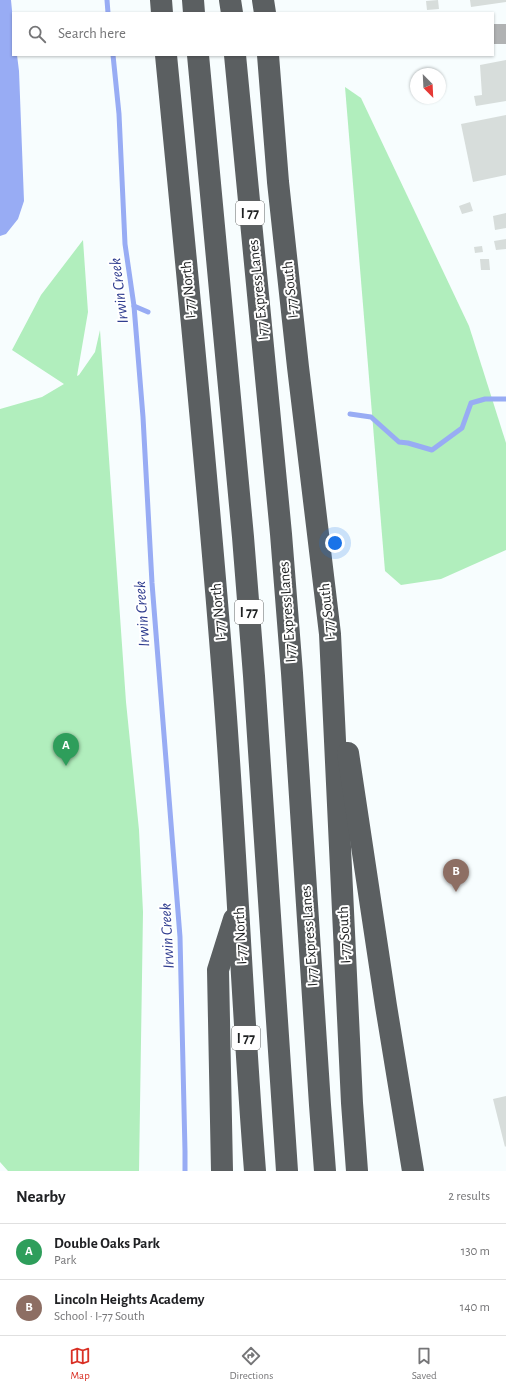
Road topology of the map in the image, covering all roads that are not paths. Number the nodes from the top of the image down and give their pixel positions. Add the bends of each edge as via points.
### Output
1 (161, 0) edge
2 (193, 0) edge
3 (230, 0) edge
4 (264, 0) edge
5 (162, 12) edge
6 (194, 12) edge
7 (232, 12) edge
8 (264, 12) edge
9 (494, 34) edge
10 (506, 34) edge
11 (166, 56) edge
12 (198, 56) edge
13 (235, 56) edge
14 (268, 56) edge
15 (330, 634) junction
16 (239, 904) junction
17 (222, 1171) edge
18 (255, 1171) edge
19 (287, 1171) edge
20 (325, 1171) edge
21 (357, 1171) edge
22 (413, 1171) edge

1 - 5 highway
2 - 6 highway
3 - 7 highway
4 - 8 highway
9 - 10 street
11 - 16 highway, I-77 North / I 77 via 212,540
12 - 19 highway, I 77 via 255,684
13 - 20 highway, I 77 Express Lanes / I 77 via 281,534
14 - 15 highway, I-77 South / I 77 via 278,182
15 - 21 highway, I-77 South / I 77
15 - 22 highway
16 - 17 highway via 218,970
16 - 18 highway, I-77 North / I 77

